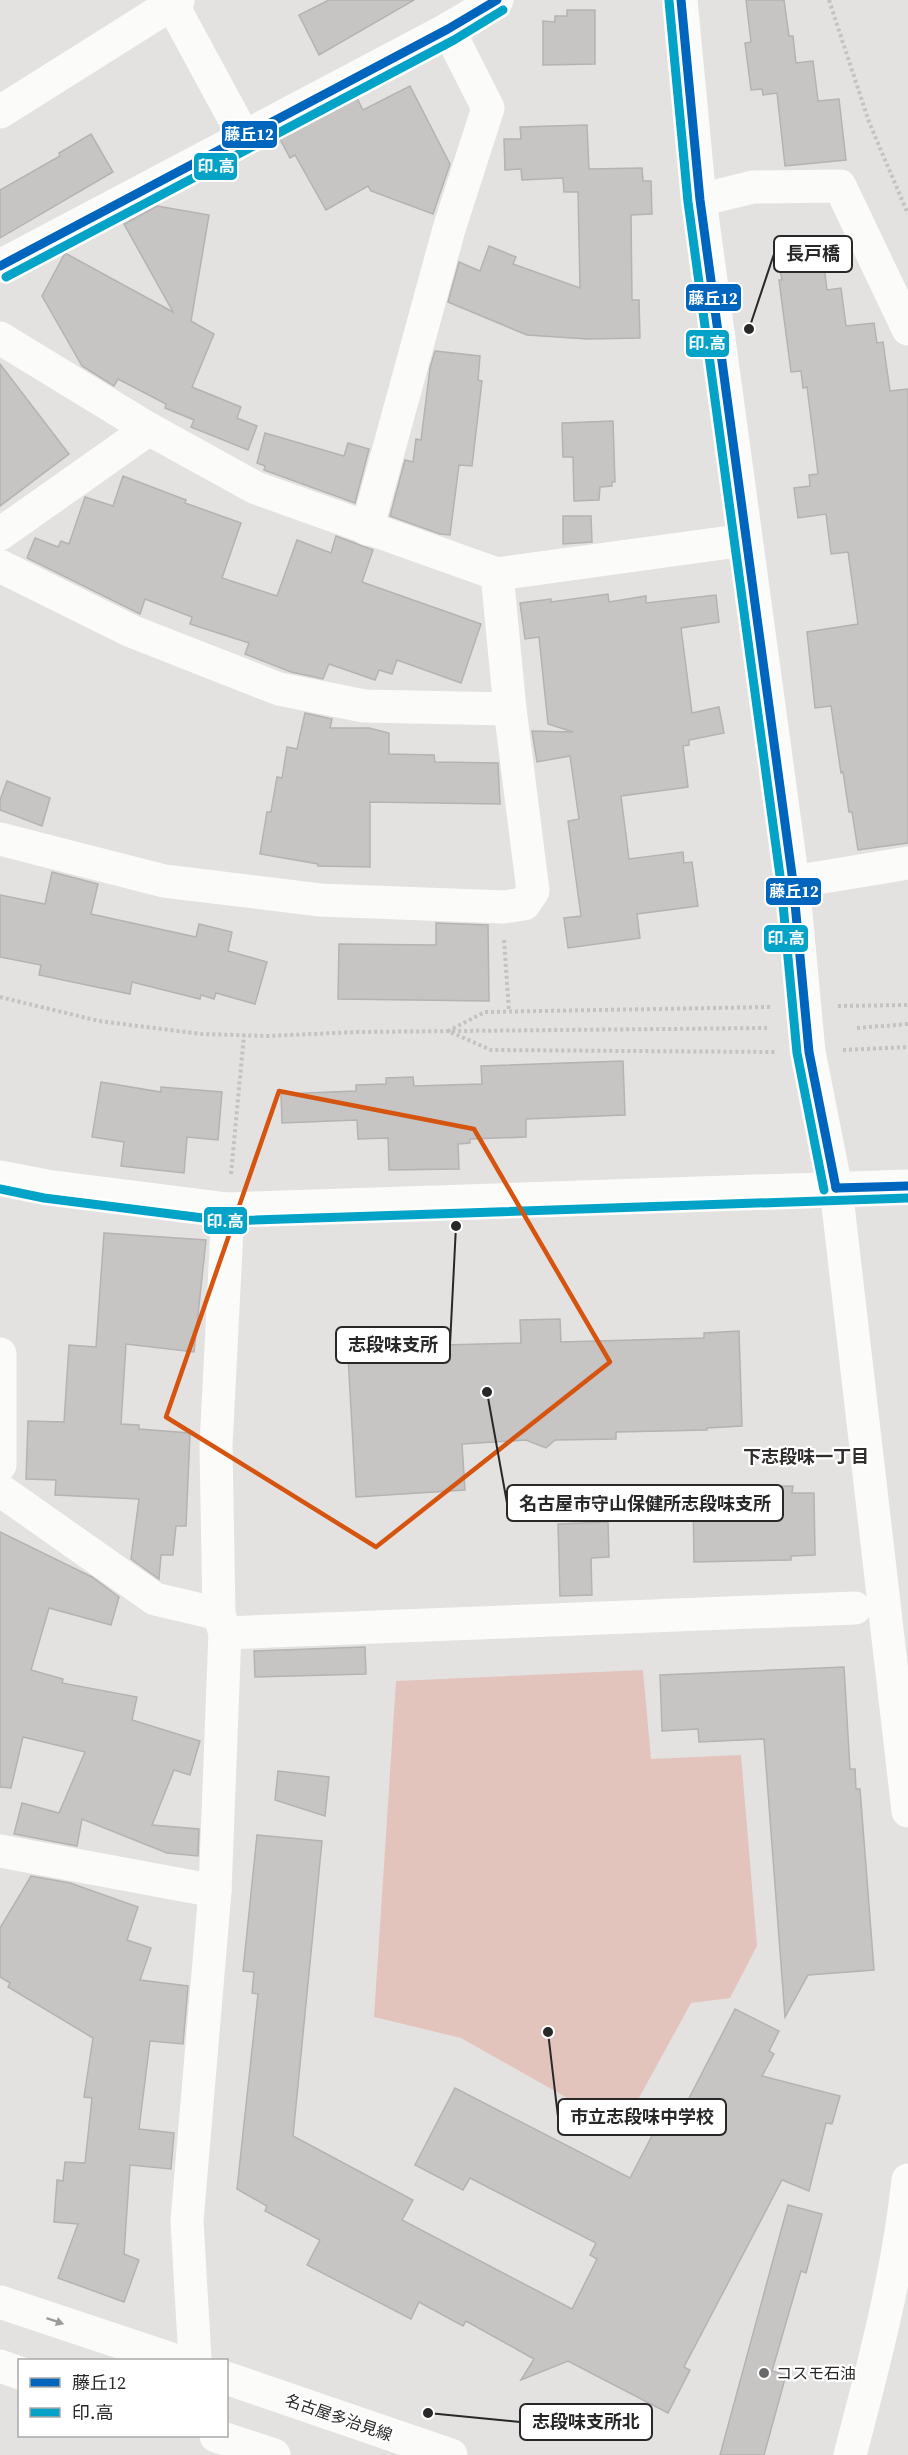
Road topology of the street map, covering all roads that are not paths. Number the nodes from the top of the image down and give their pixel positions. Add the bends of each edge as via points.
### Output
1 (497, 0) edge
2 (681, 0) edge
3 (175, 2) edge
4 (448, 28) junction
5 (0, 112) edge
6 (244, 137) junction
7 (700, 200) junction
8 (0, 266) edge
9 (908, 329) edge
10 (0, 338) edge
11 (149, 429) junction
12 (368, 529) junction
13 (0, 534) edge
14 (745, 540) junction
15 (0, 566) edge
16 (497, 574) junction
17 (510, 709) junction
18 (0, 839) edge
19 (908, 863) edge
20 (793, 882) junction
21 (0, 1177) edge
22 (908, 1186) edge
23 (836, 1188) junction
24 (228, 1209) junction
25 (0, 1354) edge
26 (0, 1465) edge
27 (0, 1490) edge
28 (855, 1608) dead end
29 (222, 1624) junction
30 (908, 1811) edge
31 (0, 1851) edge
32 (215, 1891) junction
33 (908, 2180) edge
34 (0, 2302) edge
35 (168, 2359) edge
36 (195, 2359) edge
37 (0, 2366) edge
38 (18, 2372) edge
39 (228, 2380) edge
40 (219, 2437) edge
41 (258, 2452) edge
42 (451, 2455) edge
43 (850, 2455) edge

1 - 4 street
2 - 7 street
3 - 5 street
3 - 6 street
4 - 6 street
4 - 12 street via 488,108 449,229
6 - 8 street
7 - 9 street via 753,187 840,186
7 - 14 street
10 - 11 street
11 - 12 street via 256,488
11 - 13 street
12 - 16 street
14 - 16 street
14 - 20 street
15 - 17 street via 131,631 279,690 364,706
16 - 17 street
17 - 18 street via 533,891 524,904 504,907 320,900 164,881
19 - 20 street
20 - 23 street via 809,1052
21 - 24 street
22 - 23 street
23 - 24 street
23 - 30 street
24 - 29 street via 216,1446
25 - 26 street
27 - 29 street via 155,1599
28 - 29 street
29 - 32 street
31 - 32 street
32 - 36 street via 187,2221
33 - 43 street via 903,2233 890,2298
34 -> 35 street
37 - 38 street
39 - 42 street, 名古屋多治見線
40 - 41 street

